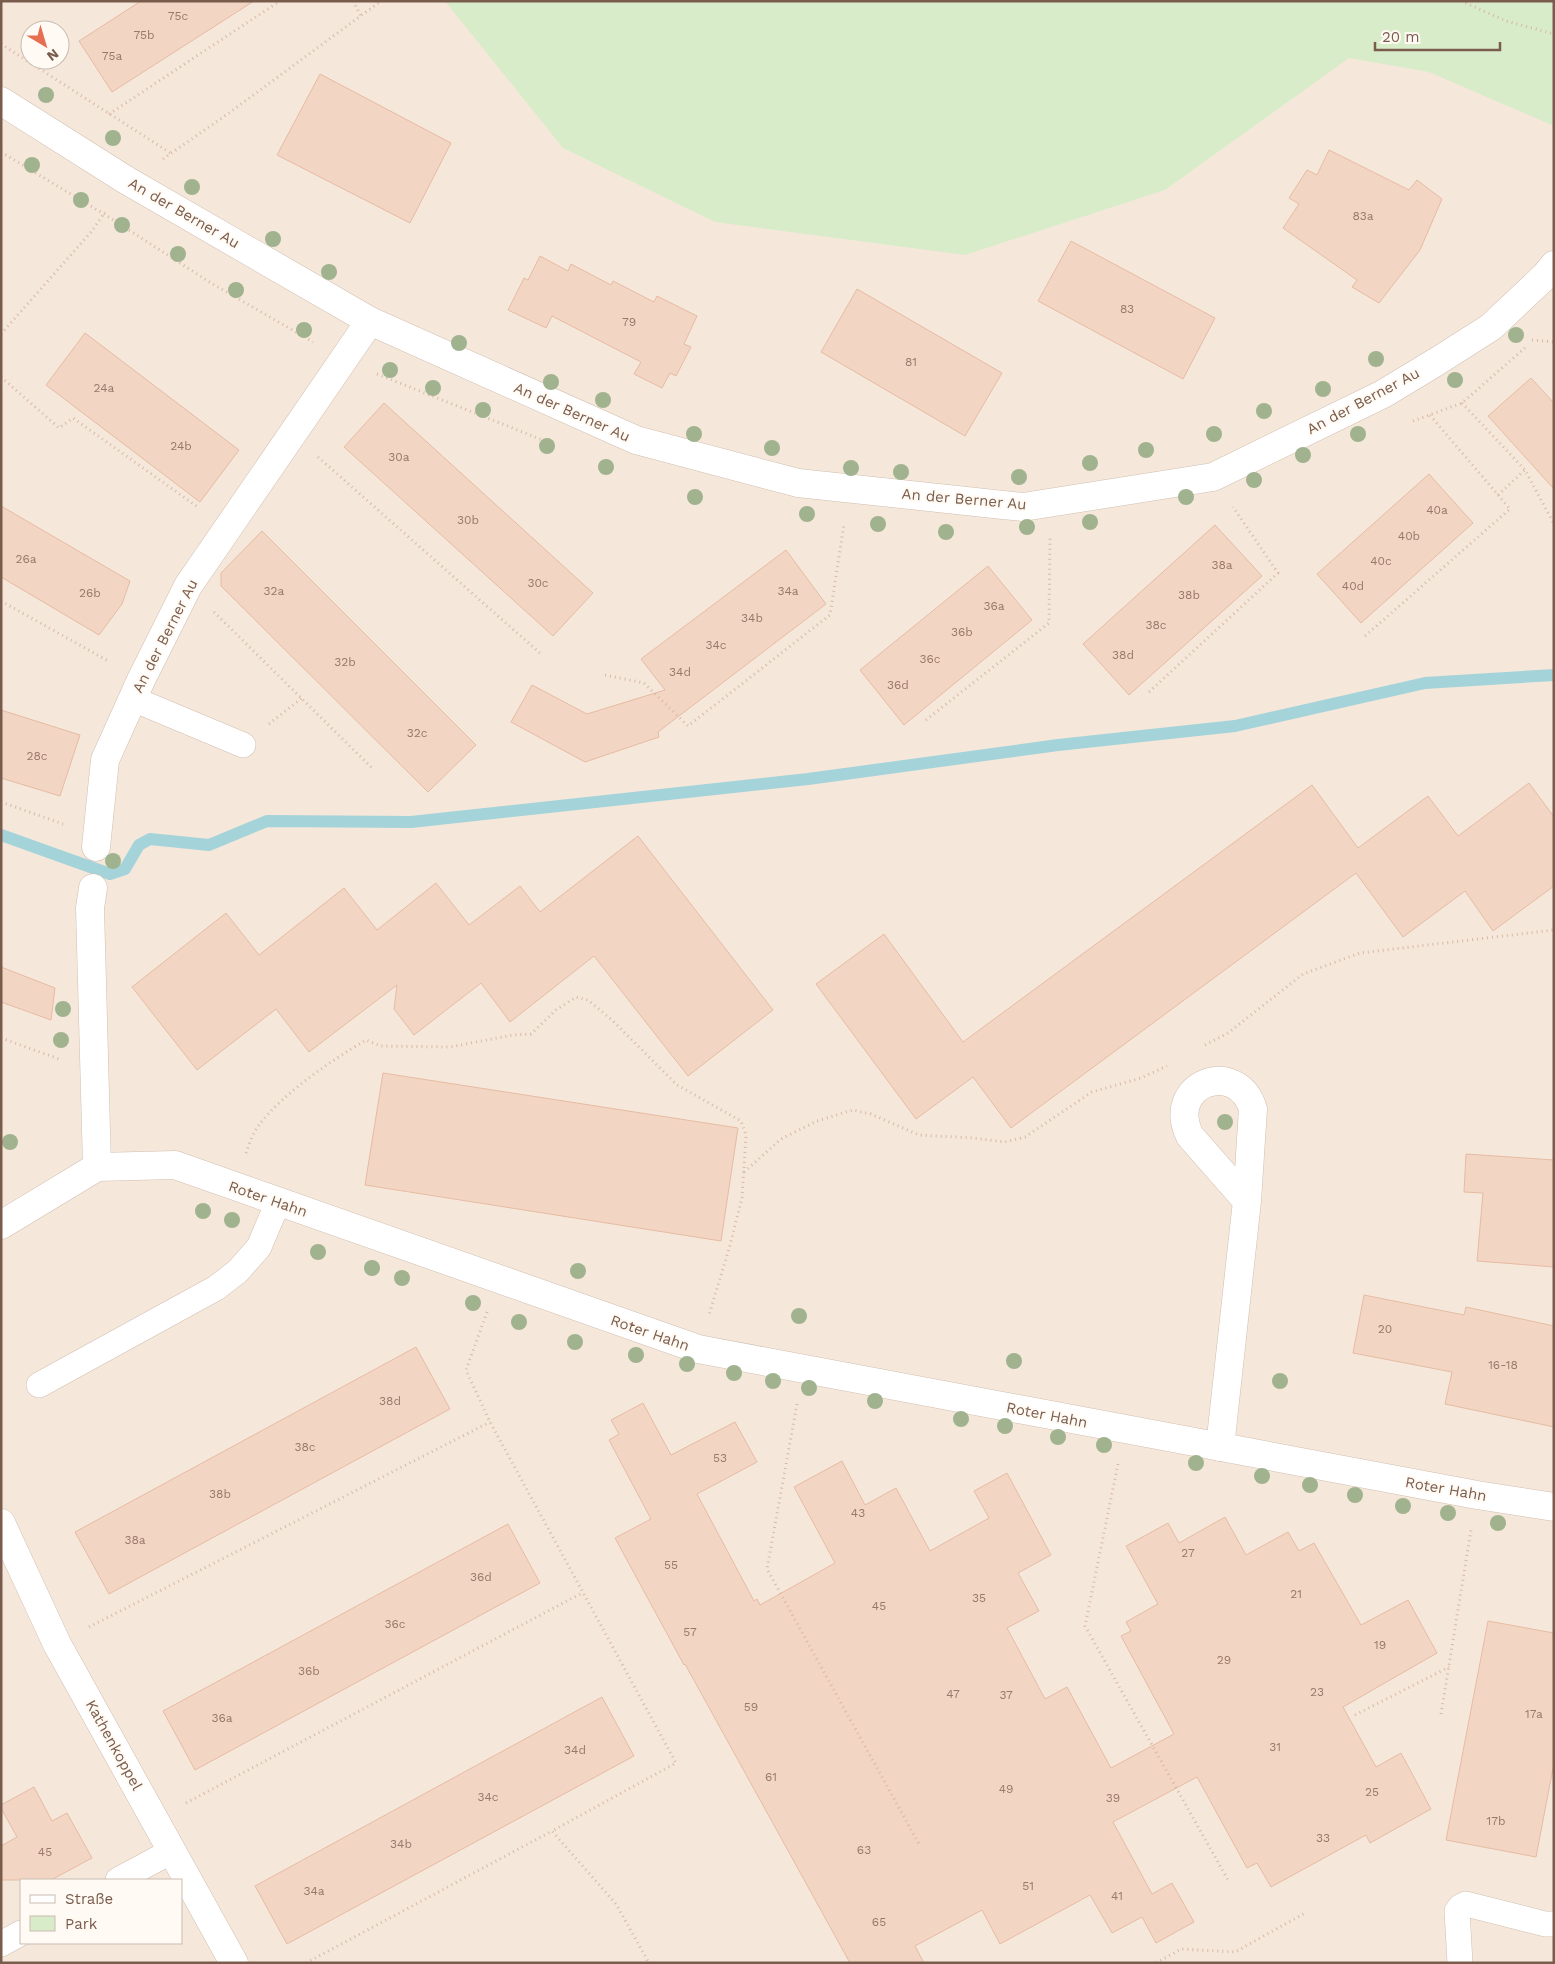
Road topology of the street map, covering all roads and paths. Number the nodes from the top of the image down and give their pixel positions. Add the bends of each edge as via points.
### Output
1 (280, 1) edge
2 (352, 1) edge
3 (381, 1) edge
4 (1460, 1) edge
5 (362, 16) junction
6 (1554, 34) edge
7 (1, 44) edge
8 (1, 101) edge
9 (109, 114) junction
10 (1, 152) edge
11 (172, 154) junction
12 (126, 180) junction
13 (104, 214) junction
14 (1554, 266) edge
15 (370, 321) junction
16 (1, 334) edge
17 (1532, 340) dead end
18 (1554, 342) edge
19 (344, 360) junction
20 (1, 377) edge
21 (1401, 382) junction
22 (1462, 403) dead end
23 (292, 435) junction
24 (1524, 470) junction
25 (1498, 495) junction
26 (1231, 504) dead end
27 (844, 521) dead end
28 (1554, 524) edge
29 (228, 529) junction
30 (1050, 537) dead end
31 (188, 586) junction
32 (1, 601) edge
33 (1365, 636) dead end
34 (541, 654) dead end
35 (606, 674) dead end
36 (137, 690) junction
37 (1149, 692) dead end
38 (302, 698) junction
39 (926, 720) dead end
40 (243, 745) joint
41 (372, 768) dead end
42 (1, 802) edge
43 (96, 842) joint
44 (93, 888) dead end
45 (1554, 930) edge
46 (1, 1038) edge
47 (1203, 1046) dead end
48 (1172, 1063) dead end
49 (94, 1072) junction
50 (98, 1167) junction
51 (744, 1172) junction
52 (235, 1187) junction
53 (1247, 1201) dead end
54 (278, 1202) junction
55 (1, 1225) edge
56 (499, 1280) junction
57 (698, 1349) junction
58 (803, 1369) junction
59 (39, 1384) dead end
60 (490, 1422) junction
61 (1126, 1429) junction
62 (1220, 1447) junction
63 (1477, 1495) junction
64 (1554, 1507) edge
65 (1, 1523) edge
66 (582, 1593) junction
67 (58, 1644) junction
68 (1449, 1667) junction
69 (1441, 1714) dead end
70 (1355, 1715) dead end
71 (155, 1819) junction
72 (552, 1831) junction
73 (919, 1844) dead end
74 (172, 1851) junction
75 (120, 1879) edge
76 (1228, 1880) dead end
77 (1305, 1913) dead end
78 (1554, 1924) edge
79 (20, 1934) edge
80 (1, 1944) edge
81 (234, 1963) edge
82 (306, 1963) edge
83 (649, 1963) edge
84 (1156, 1963) edge
85 (1460, 1963) edge

1 - 9 path
2 - 5 path
3 - 5 path
4 - 6 path via 1506,21
5 - 11 path
7 - 9 path
8 - 12 street, An der Berner Au
9 - 11 path
10 - 13 path
11 - 12 path
12 - 13 path
12 - 15 street, An der Berner Au
13 - 16 path
13 - 19 path via 211,283
14 - 21 street, An der Berner Au via 1491,327
15 - 19 street, An der Berner Au
15 - 21 street, An der Berner Au via 636,440 798,483 1023,507 1213,477 1383,394
17 - 18 path
19 - 23 street, An der Berner Au
20 - 29 path via 59,428 73,418
21 - 25 path
22 - 24 path
23 - 29 street, An der Berner Au
23 - 34 path
24 - 25 path
24 - 28 path
25 - 33 path via 1510,509
26 - 37 path via 1278,573
27 - 35 path via 830,615 688,726 644,683
29 - 31 street, An der Berner Au
30 - 39 path via 1049,623
31 - 36 street, An der Berner Au
31 - 38 path
32 - 36 path
36 - 40 lane
36 - 43 street, An der Berner Au via 105,760
38 - 40 path
38 - 41 path
42 - 43 path
44 - 49 street via 90,908
45 - 47 path via 1360,954 1303,974 1228,1033
46 - 49 path
48 - 51 path via 1141,1078 1092,1092 1025,1137 1006,1142 919,1134 853,1110 816,1121 781,1139
49 - 50 street
50 - 52 street, Roter Hahn via 174,1165
50 - 55 street, Roter Hahn
51 - 52 path via 746,1135 741,1121 677,1085 613,1021 588,1000 576,997 556,1010 531,1034 450,1047 381,1046 366,1040 292,1091 258,1125
51 - 57 path via 742,1198 731,1241
52 - 54 street, Roter Hahn
53 - 62 street
54 - 56 street, Roter Hahn
54 - 59 lane via 259,1247 238,1271 216,1288
56 - 57 street, Roter Hahn
56 - 60 path via 466,1370
57 - 58 street, Roter Hahn
58 - 61 street, Roter Hahn
58 - 73 path via 767,1569
60 - 66 path
60 - 67 path
61 - 62 street, Roter Hahn
61 - 76 path via 1085,1626
62 - 63 street, Roter Hahn
63 - 64 street, Roter Hahn
63 - 68 path
65 - 67 street, Kathenkoppel
66 - 71 path
66 - 72 path via 676,1763
67 - 71 street, Kathenkoppel
68 - 69 path
68 - 70 path
71 - 74 street, Kathenkoppel
72 - 82 path
72 - 83 path via 616,1904
74 - 75 lane
74 - 81 street, Kathenkoppel
77 - 84 path via 1235,1952 1181,1949
78 - 85 lane via 1466,1904 1457,1912
79 - 80 lane

